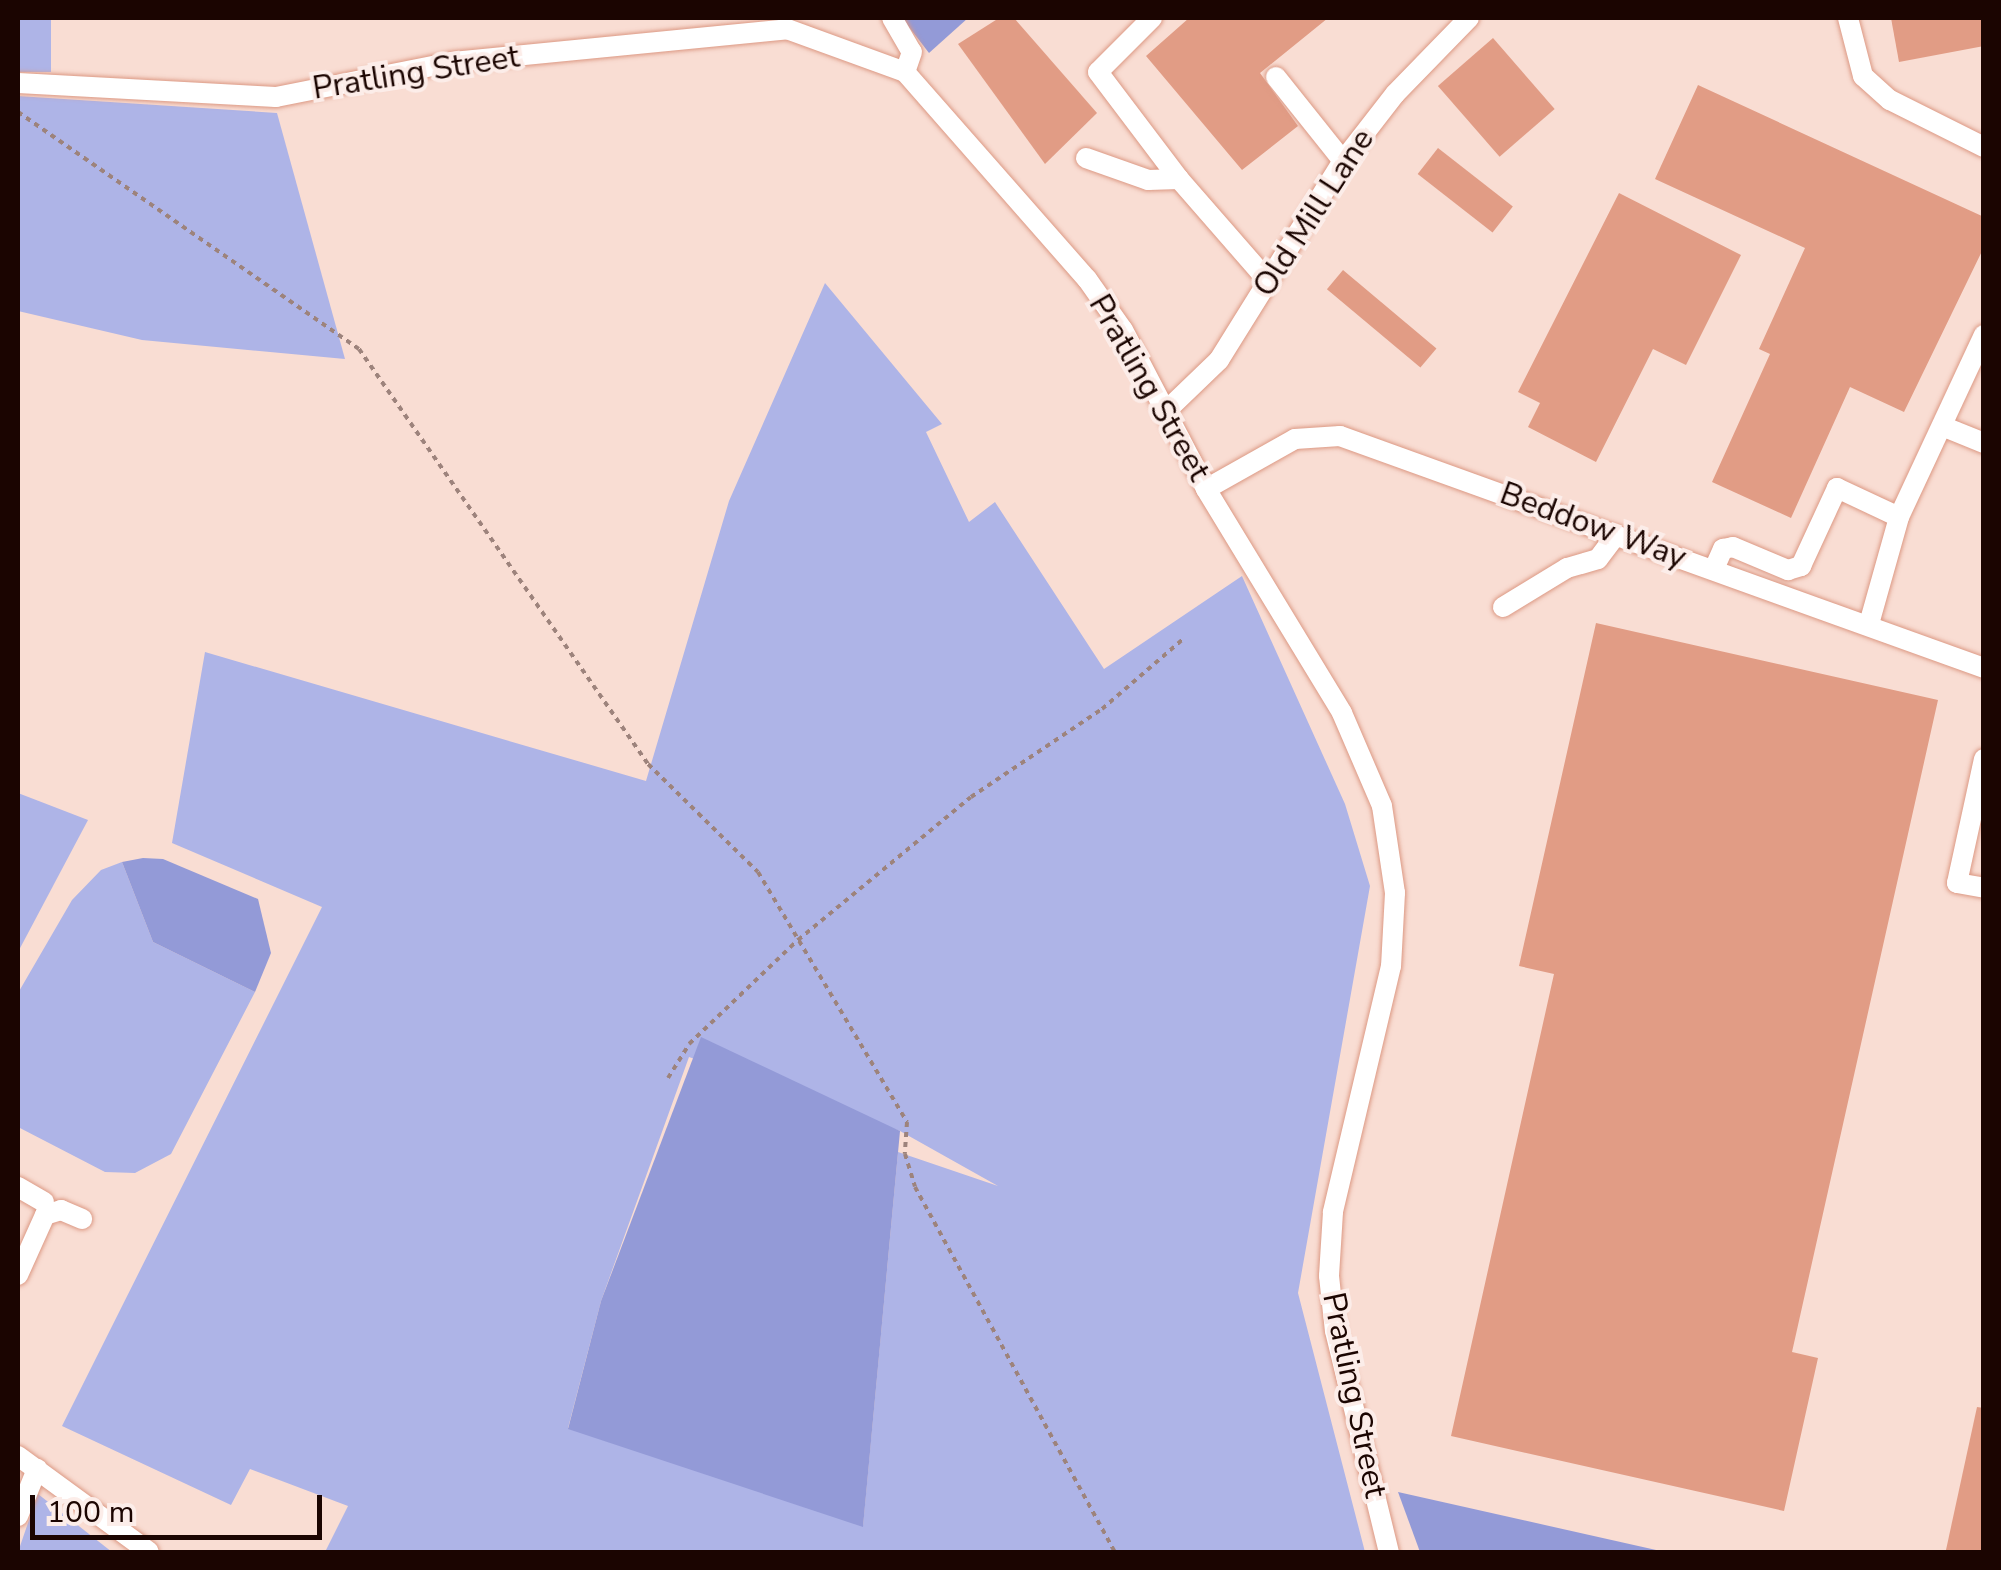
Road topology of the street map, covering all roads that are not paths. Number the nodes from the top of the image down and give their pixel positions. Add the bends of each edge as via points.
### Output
1 (892, 18) edge
2 (1152, 18) edge
3 (1468, 18) edge
4 (1848, 18) edge
5 (905, 72) junction
6 (1276, 77) dead end
7 (18, 83) edge
8 (1984, 147) edge
9 (1086, 158) dead end
10 (1343, 161) junction
11 (1179, 179) junction
12 (1268, 281) junction
13 (1984, 335) edge
14 (1166, 412) junction
15 (1942, 426) junction
16 (1984, 443) edge
17 (1206, 489) junction
18 (1899, 517) junction
19 (1616, 535) junction
20 (1714, 570) junction
21 (1503, 607) dead end
22 (1869, 624) junction
23 (1984, 668) edge
24 (1984, 759) edge
25 (1984, 888) edge
26 (18, 1187) edge
27 (44, 1202) dead end
28 (82, 1219) dead end
29 (18, 1275) edge
30 (18, 1456) edge
31 (36, 1469) junction
32 (18, 1516) edge
33 (149, 1552) edge
34 (1389, 1552) edge

1 - 5 street via 912,52
2 - 11 street via 1098,72
3 - 10 street, Old Mill Lane
4 - 8 street via 1863,76 1890,100
5 - 7 street, Pratling Street via 786,29 453,62 276,96
5 - 14 street, Pratling Street via 1087,279
6 - 10 street
9 - 11 street via 1148,180
10 - 12 street, Old Mill Lane
11 - 12 street
12 - 14 street, Old Mill Lane via 1219,360
13 - 15 street
14 - 17 street, Pratling Street
15 - 16 street
15 - 18 street
17 - 19 street, Beddow Way via 1295,439 1340,436
17 - 34 street, Pratling Street via 1357,741 1391,847 1391,966 1333,1212 1329,1276 1339,1348
18 - 20 street via 1837,488 1800,566 1788,570 1733,547 1723,549
18 - 22 street
19 - 20 street, Beddow Way
19 - 21 street via 1598,559 1567,568
20 - 22 street, Beddow Way
22 - 23 street, Beddow Way
24 - 25 street via 1958,882
26 - 27 street
28 - 29 street via 61,1210 45,1215
30 - 31 street
31 - 32 street
31 - 33 street

